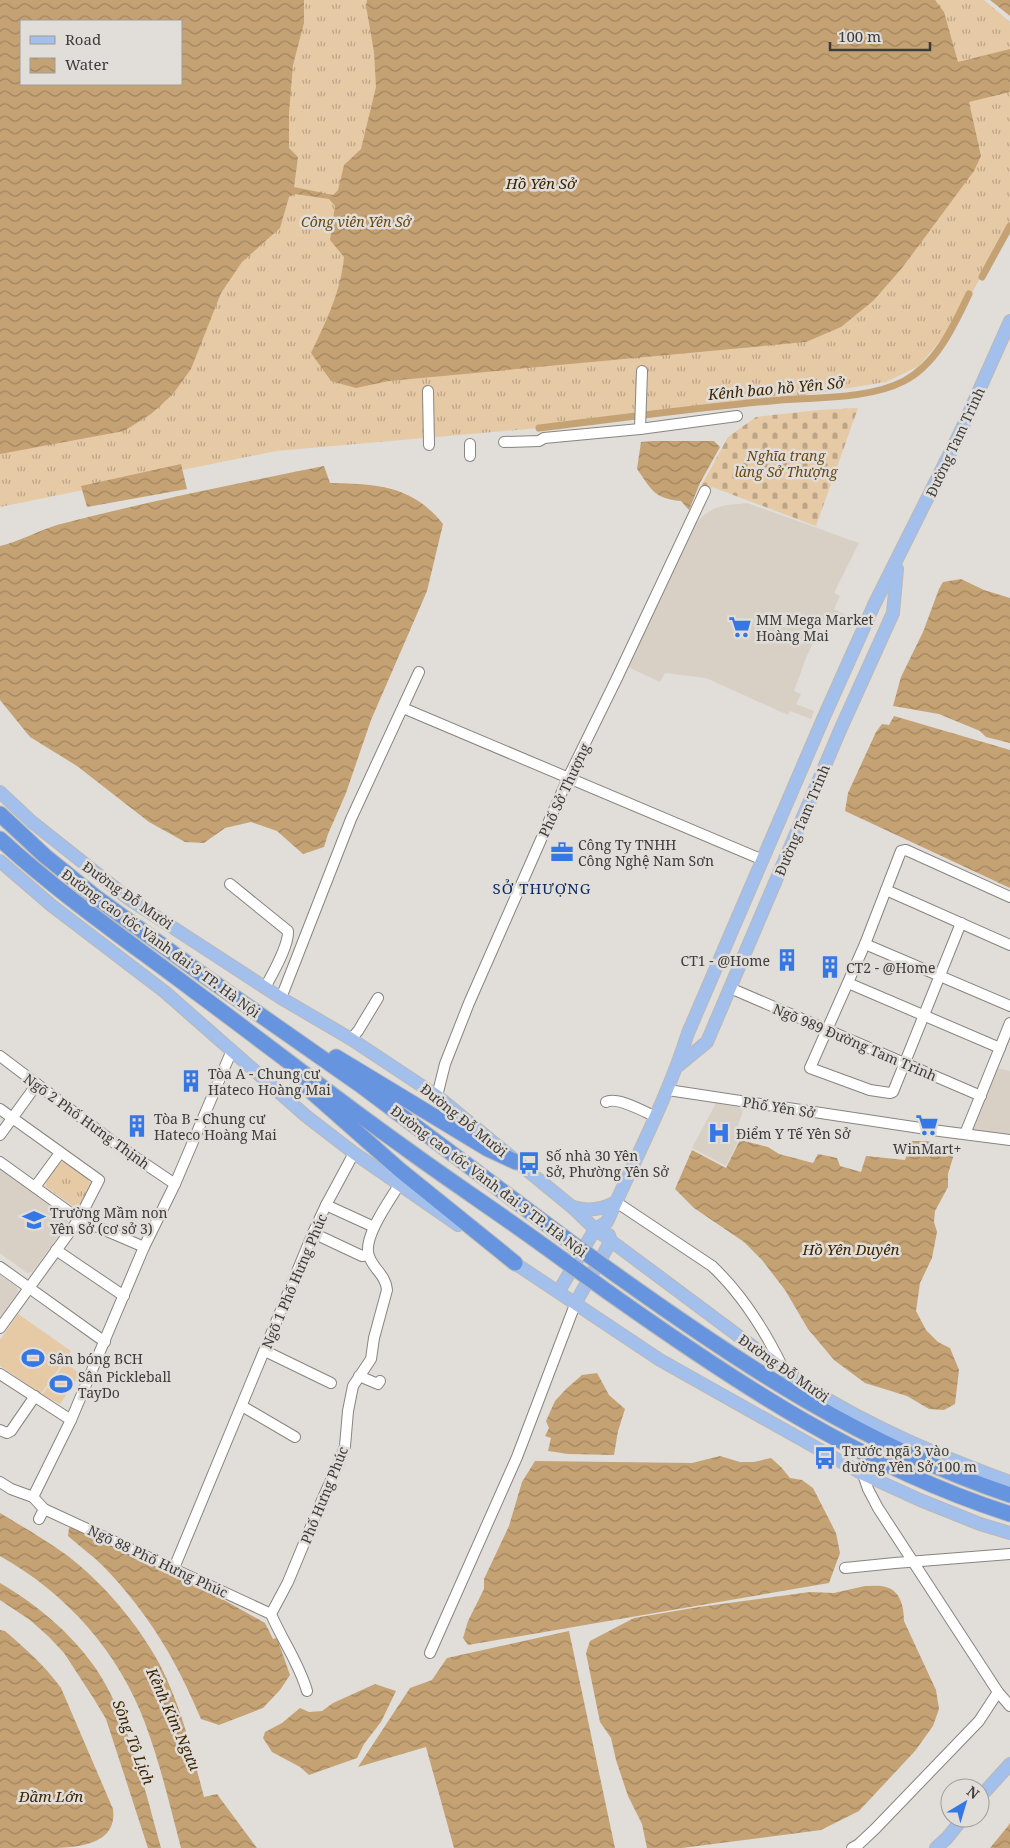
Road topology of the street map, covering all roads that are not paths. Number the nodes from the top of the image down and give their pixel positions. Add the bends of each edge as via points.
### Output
1 (1010, 321) edge
2 (642, 371) dead end
3 (428, 391) dead end
4 (737, 416) dead end
5 (641, 425) junction
6 (504, 442) dead end
7 (470, 444) dead end
8 (429, 445) dead end
9 (470, 456) dead end
10 (705, 490) dead end
11 (897, 562) junction
12 (419, 672) dead end
13 (403, 708) junction
14 (568, 778) junction
15 (0, 792) edge
16 (0, 814) edge
17 (0, 839) edge
18 (763, 860) junction
19 (0, 861) edge
20 (230, 884) dead end
21 (886, 890) junction
22 (1010, 897) edge
23 (961, 924) junction
24 (865, 944) junction
25 (1010, 945) edge
26 (940, 976) junction
27 (712, 981) junction
28 (848, 984) junction
29 (182, 988) tunnel mouth
30 (265, 988) junction
31 (730, 988) junction
32 (281, 998) junction
33 (378, 998) dead end
34 (174, 999) junction
35 (1010, 1006) edge
36 (258, 1014) junction
37 (924, 1016) junction
38 (234, 1020) junction
39 (1010, 1023) edge
40 (827, 1030) junction
41 (355, 1035) junction
42 (1000, 1048) junction
43 (232, 1050) junction
44 (0, 1056) edge
45 (904, 1063) junction
46 (678, 1065) junction
47 (37, 1084) junction
48 (668, 1090) junction
49 (437, 1096) junction
50 (981, 1096) junction
51 (606, 1102) dead end
52 (0, 1109) edge
53 (656, 1117) junction
54 (12, 1118) junction
55 (965, 1134) junction
56 (0, 1135) edge
57 (1010, 1140) edge
58 (60, 1153) junction
59 (354, 1153) junction
60 (0, 1162) edge
61 (516, 1162) junction
62 (175, 1184) junction
63 (399, 1185) junction
64 (35, 1188) junction
65 (616, 1202) junction
66 (326, 1205) junction
67 (572, 1207) junction
68 (79, 1219) junction
69 (606, 1222) junction
70 (374, 1227) junction
71 (595, 1229) junction
72 (313, 1233) junction
73 (611, 1241) junction
74 (144, 1247) junction
75 (56, 1250) junction
76 (368, 1255) junction
77 (515, 1263) junction
78 (0, 1267) edge
79 (29, 1289) junction
80 (559, 1291) junction
81 (124, 1296) junction
82 (576, 1302) junction
83 (0, 1328) edge
84 (105, 1342) junction
85 (265, 1351) junction
86 (784, 1370) junction
87 (0, 1374) edge
88 (360, 1376) junction
89 (380, 1382) dead end
90 (331, 1383) dead end
91 (34, 1396) junction
92 (242, 1406) junction
93 (71, 1420) junction
94 (0, 1430) edge
95 (295, 1437) dead end
96 (863, 1474) junction
97 (0, 1482) edge
98 (1010, 1482) edge
99 (1010, 1495) edge
100 (33, 1497) junction
101 (44, 1509) junction
102 (1010, 1514) edge
103 (39, 1519) dead end
104 (1010, 1533) edge
105 (1010, 1554) edge
106 (913, 1562) junction
107 (174, 1568) junction
108 (845, 1568) dead end
109 (271, 1614) junction
110 (430, 1653) dead end
111 (306, 1691) dead end
112 (998, 1692) junction
113 (1010, 1706) edge
114 (1010, 1764) edge
115 (990, 1786) edge
116 (955, 1828) edge
117 (852, 1848) edge
118 (936, 1848) edge

1 - 11 main road, Đường Tam Trinh
2 - 5 street
3 - 8 street
4 - 5 street
5 - 6 street via 539,441
7 - 9 street
10 - 14 street, Phố Sở Thượng
11 - 18 main road, Đường Tam Trinh via 874,605
11 - 31 main road, Đường Tam Trinh via 893,613
12 - 13 street
13 - 14 street
13 - 32 street via 352,819
14 - 18 street
14 - 49 street, Phố Sở Thượng via 470,1003 445,1064
15 - 30 main road, Đường Đỗ Mười via 122,893 206,955
16 - 36 highway, Đường cao tốc Vành đai 3 TP. Hà Nội via 97,898
17 - 38 highway, Đường cao tốc Vành đai 3 TP. Hà Nội via 87,912
18 - 27 main road, Đường Tam Trinh
19 - 34 main road via 53,907
20 - 30 street via 288,931
21 - 22 street via 903,850
21 - 23 street
21 - 24 street
23 - 25 street
23 - 26 street
24 - 26 street
24 - 28 street
26 - 35 street
26 - 37 street
27 - 31 main road
27 - 46 main road, Đường Tam Trinh via 688,1033
28 - 37 street
28 - 40 street
29 - 34 main road
30 - 32 main road, Đường Đỗ Mười
31 - 40 street, Ngõ 989 Đường Tam Trinh
31 - 46 main road, Đường Tam Trinh via 706,1042
32 - 41 main road, Đường Đỗ Mười
33 - 41 street
34 - 43 main road
36 - 61 highway via 296,1033 488,1149
36 - 99 highway, Đường cao tốc Vành đai 3 TP. Hà Nội, bridge via 359,1084 690,1328 764,1377 901,1452
37 - 42 street
37 - 45 street
38 - 77 highway via 400,1170
38 - 102 highway, Đường cao tốc Vành đai 3 TP. Hà Nội, bridge via 459,1188 755,1392 895,1469
39 - 42 street
40 - 45 street, Ngõ 989 Đường Tam Trinh
40 - 45 street via 810,1068 870,1090 890,1093
41 - 49 main road, Đường Đỗ Mười
42 - 50 street
43 - 59 main road via 306,1116
43 - 62 street
44 - 47 street, Ngõ 2 Phố Hưng Thịnh
45 - 50 street, Ngõ 989 Đường Tam Trinh
46 - 48 main road, Đường Tam Trinh
47 - 54 street
47 - 62 street, Ngõ 2 Phố Hưng Thịnh
48 - 53 main road, Đường Tam Trinh
48 - 55 street, Phố Yên Sở
49 - 61 main road, Đường Đỗ Mười
50 - 55 street
51 - 53 street via 614,1100
52 - 54 street
53 - 65 main road, Đường Tam Trinh
54 - 56 street
54 - 58 street
55 - 57 street, Phố Yên Sở
58 - 64 street
58 - 68 street via 99,1180
59 - 63 main road
59 - 66 street
60 - 64 street
61 - 67 main road, Đường Đỗ Mười
62 - 74 street
63 - 70 street
63 - 77 main road
64 - 68 street
65 - 67 main road via 604,1208 584,1211
65 - 69 main road, Đường Tam Trinh
65 - 86 street via 726,1278 745,1302
66 - 70 street, Ngõ 1 Phố Hưng Phúc
66 - 72 street, Ngõ 1 Phố Hưng Phúc
67 - 71 main road, Đường Đỗ Mười
68 - 74 street
68 - 75 street
69 - 71 main road
69 - 73 main road
70 - 76 street
71 - 73 main road, Đường Đỗ Mười
71 - 80 main road
72 - 76 street via 362,1256
72 - 85 street, Ngõ 1 Phố Hưng Phúc
73 - 82 main road
73 - 86 main road, Đường Đỗ Mười
74 - 81 street
75 - 79 street
75 - 81 street
76 - 88 street, Phố Hưng Phúc via 383,1277 387,1290 371,1359
77 - 80 main road
78 - 79 street
79 - 83 street
79 - 84 street
80 - 82 main road
81 - 84 street
82 - 96 main road via 660,1360
82 - 110 street via 514,1466
84 - 93 street
85 - 90 street
85 - 92 street, Ngõ 1 Phố Hưng Phúc
86 - 98 main road, Đường Đỗ Mười via 835,1404 947,1458
87 - 91 street
88 - 89 street
88 - 109 street, Phố Hưng Phúc via 353,1386 345,1446 336,1472
91 - 93 street
91 - 94 street via 12,1431
92 - 95 street
92 - 107 street, Ngõ 1 Phố Hưng Phúc
93 - 100 street
96 - 104 main road via 980,1524
96 - 106 street via 872,1498
97 - 100 street
100 - 101 street
101 - 103 street
101 - 107 street, Ngõ 88 Phố Hưng Phúc
105 - 106 street
106 - 108 street
106 - 112 street
107 - 109 street, Ngõ 88 Phố Hưng Phúc
109 - 111 street via 302,1673
112 - 113 street
112 - 117 street via 979,1721 875,1829
114 - 115 main road
116 - 118 main road

